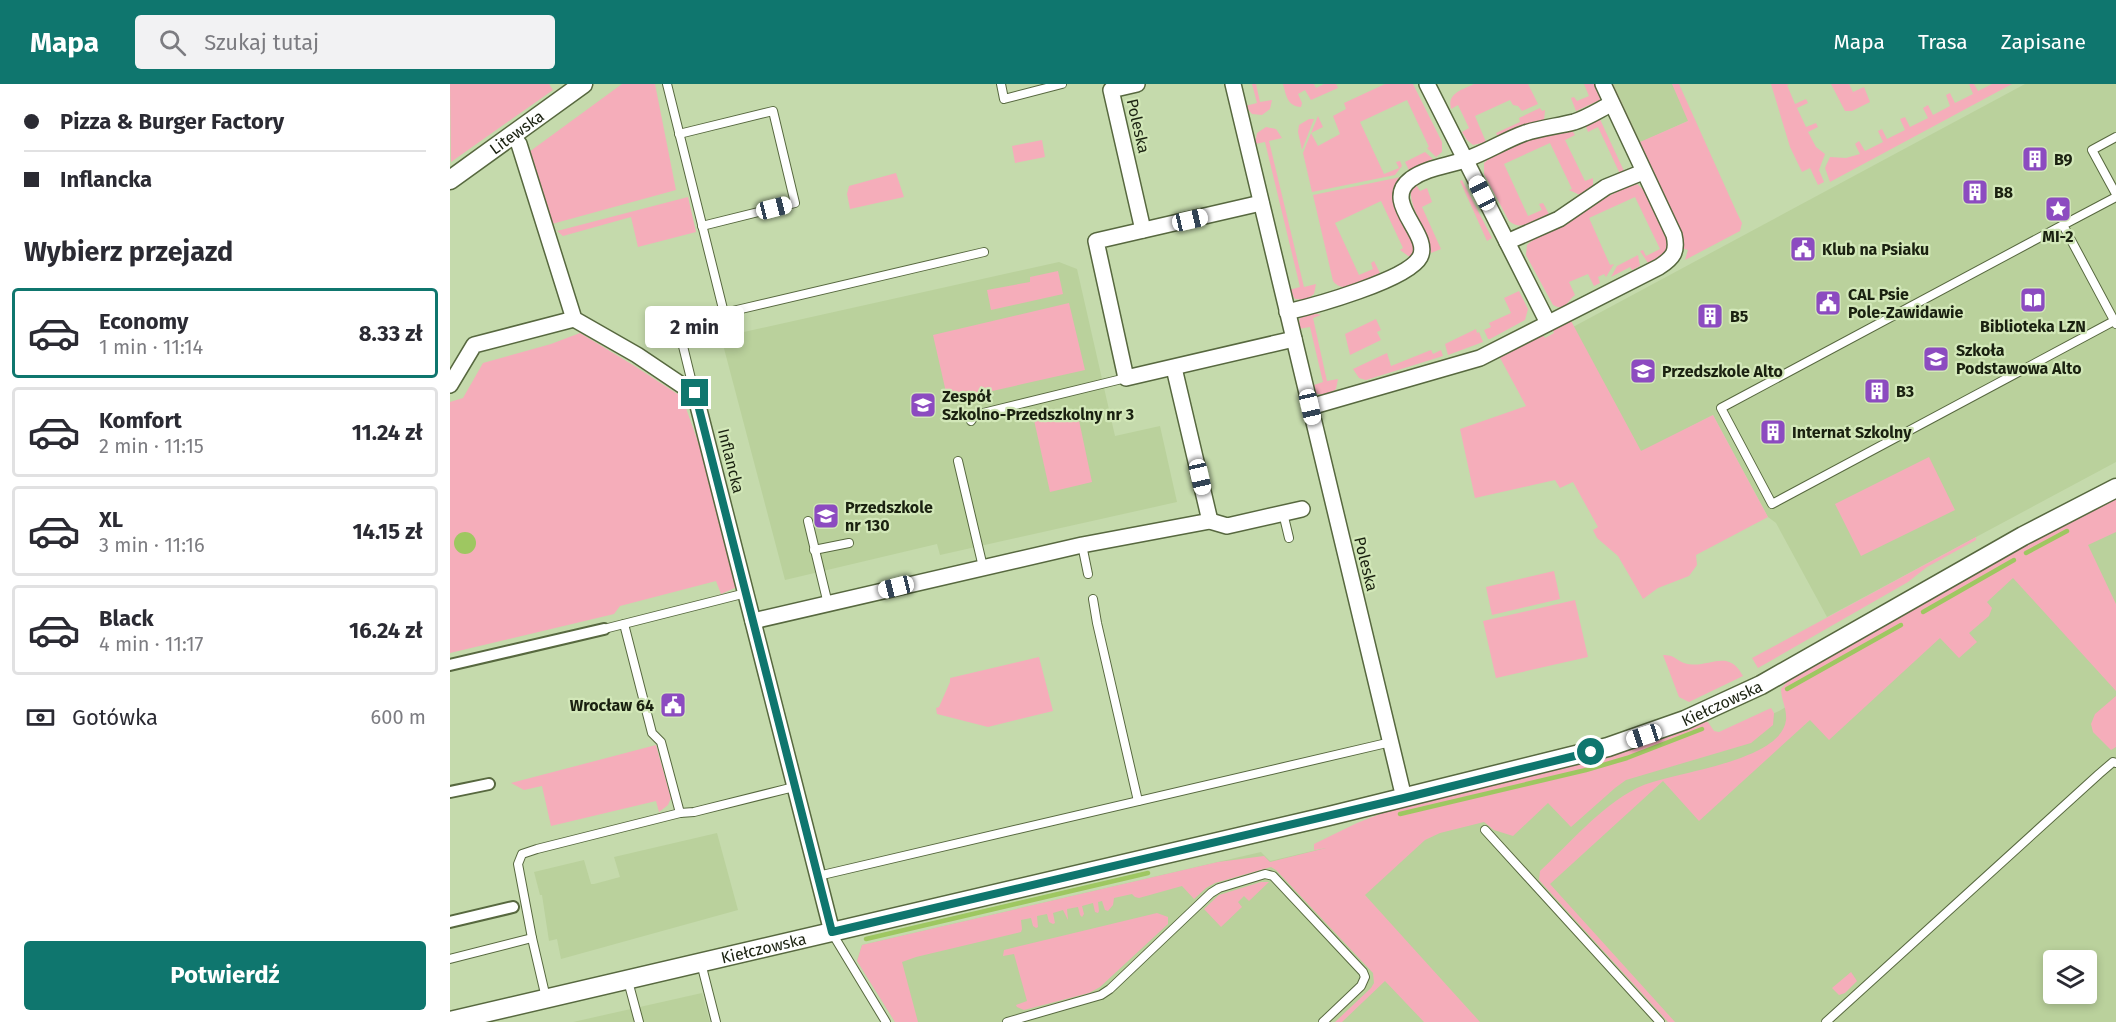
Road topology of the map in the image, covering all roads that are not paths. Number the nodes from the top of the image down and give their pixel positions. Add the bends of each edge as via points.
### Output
1 (583, 84) edge
2 (667, 84) edge
3 (1001, 84) edge
4 (1062, 84) edge
5 (1137, 84) edge
6 (1233, 84) edge
7 (1427, 84) edge
8 (1603, 84) edge
9 (1032, 88) edge
10 (1611, 104) junction
11 (679, 134) junction
12 (512, 135) junction
13 (2116, 137) edge
14 (1465, 160) junction
15 (1643, 172) junction
16 (450, 180) edge
17 (2116, 195) edge
18 (1261, 203) junction
19 (2063, 225) junction
20 (702, 226) junction
21 (1143, 230) junction
22 (1507, 242) junction
23 (984, 252) dead end
24 (1287, 312) junction
25 (724, 313) junction
26 (574, 319) junction
27 (1548, 323) junction
28 (2115, 323) edge
29 (1294, 339) junction
30 (1174, 368) junction
31 (1126, 378) junction
32 (450, 385) edge
33 (695, 393) junction
34 (1310, 407) junction
35 (971, 422) dead end
36 (958, 461) dead end
37 (2116, 488) edge
38 (1302, 509) dead end
39 (1283, 513) junction
40 (808, 521) dead end
41 (1210, 521) junction
42 (1288, 538) dead end
43 (849, 543) dead end
44 (1082, 545) junction
45 (814, 550) junction
46 (983, 567) junction
47 (1088, 574) dead end
48 (746, 593) junction
49 (1094, 599) dead end
50 (828, 604) junction
51 (753, 621) junction
52 (624, 624) junction
53 (604, 629) joint
54 (450, 665) edge
55 (1391, 742) junction
56 (2116, 763) edge
57 (489, 784) dead end
58 (794, 787) junction
59 (450, 792) edge
60 (1404, 798) junction
61 (1138, 801) junction
62 (680, 813) junction
63 (1485, 830) dead end
64 (818, 876) junction
65 (513, 907) dead end
66 (450, 922) edge
67 (832, 932) junction
68 (532, 938) junction
69 (450, 959) edge
70 (701, 963) junction
71 (627, 980) junction
72 (546, 998) junction
73 (482, 1018) edge
74 (450, 1021) edge
75 (639, 1022) edge
76 (716, 1022) edge
77 (886, 1022) edge
78 (1007, 1022) edge
79 (1323, 1022) edge
80 (1660, 1022) edge
81 (1826, 1022) edge

1 - 12 street, Litewska
2 - 11 lane
3 - 9 lane via 1004,99
4 - 9 lane
5 - 21 street, Poleska via 1111,90
6 - 18 street, Poleska
7 - 14 street
8 - 10 street
10 - 14 street via 1576,121 1526,133
10 - 15 street
11 - 20 lane
11 - 20 lane via 772,111 795,203
12 - 16 street, Litewska
12 - 26 street via 519,144
13 - 17 lane via 2092,150
14 - 22 street
14 - 24 street via 1412,178 1403,187 1403,208 1422,246 1421,256 1413,266 1326,303
15 - 22 street via 1606,187 1559,219
15 - 27 street via 1674,236 1675,254 1659,267
17 - 19 lane
18 - 21 street
18 - 24 street, Poleska
19 - 28 lane
19 - 28 lane via 1721,408 1726,418 1772,504
20 - 25 lane
21 - 31 street via 1096,241
22 - 27 street
23 - 25 lane
24 - 29 street, Poleska
25 - 33 lane via 691,322 683,331 681,338
26 - 32 street via 474,345
26 - 33 street
27 - 34 street via 1480,358
29 - 30 street
29 - 34 street, Poleska
30 - 31 street
30 - 41 street
31 - 35 lane via 975,415
33 - 48 street, Inflancka
34 - 55 street, Poleska
36 - 46 lane
37 - 60 street, Kiełczowska via 2023,536 1761,685 1685,720 1598,750
38 - 39 street
39 - 41 street via 1227,526
39 - 42 lane
40 - 45 lane
41 - 44 street
43 - 45 lane
44 - 46 street
44 - 47 lane
45 - 50 lane
46 - 50 street
48 - 51 street, Inflancka
48 - 52 lane
49 - 61 lane
50 - 51 street
51 - 58 street, Inflancka
52 - 53 lane
52 - 62 lane via 652,733 661,742
53 - 54 street
55 - 60 street, Poleska
55 - 61 lane
56 - 81 lane
57 - 59 street
58 - 62 lane
58 - 64 street, Inflancka
60 - 67 street, Kiełczowska
61 - 64 lane
62 - 68 lane via 522,854 518,864
63 - 80 lane
64 - 67 street, Inflancka
65 - 66 street
67 - 70 street, Kiełczowska
67 - 77 lane
68 - 69 lane
68 - 72 lane
70 - 71 street, Kiełczowska
70 - 76 lane
71 - 72 street, Kiełczowska
71 - 75 lane
72 - 73 street, Kiełczowska
73 - 74 street, Kiełczowska
78 - 79 lane via 1101,995 1211,893 1265,874 1273,876 1365,977 1361,986

